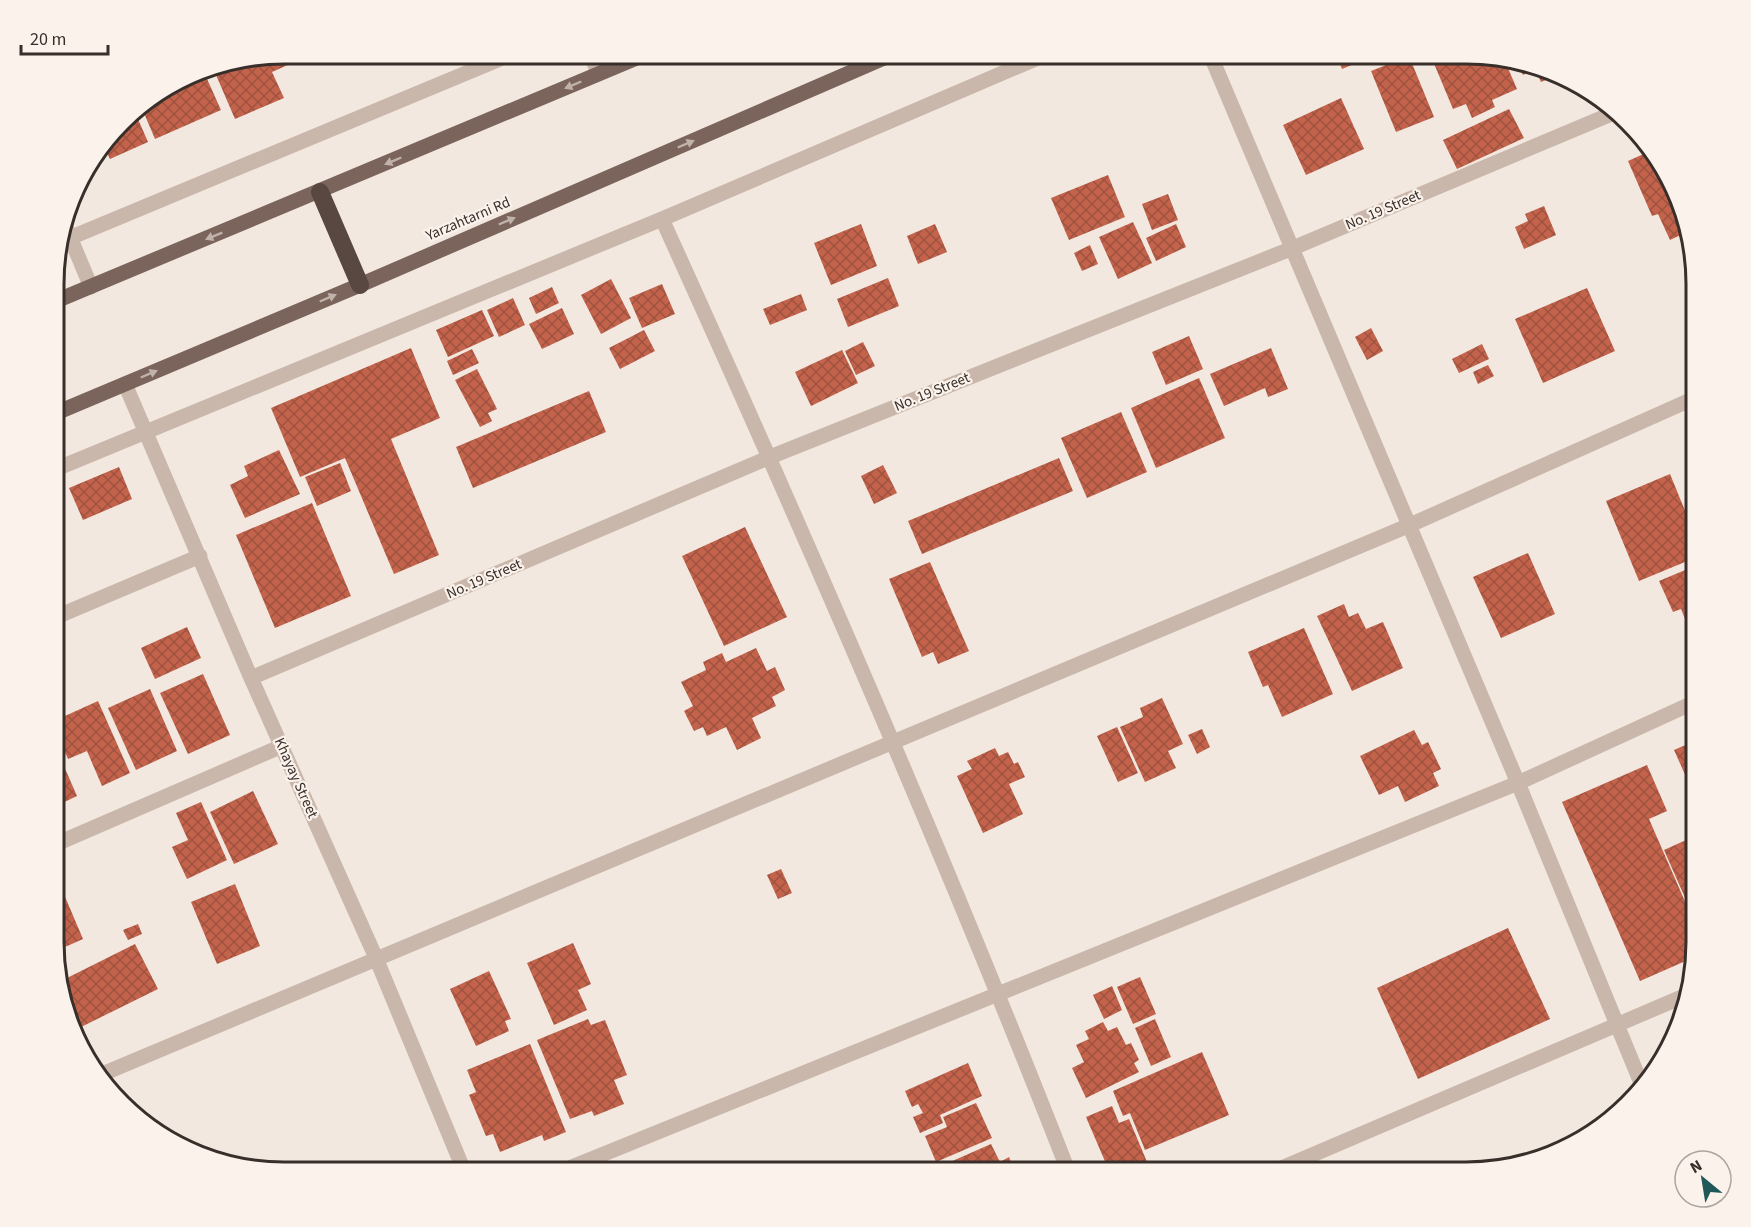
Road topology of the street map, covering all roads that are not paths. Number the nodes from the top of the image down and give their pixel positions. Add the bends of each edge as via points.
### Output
1 (487, 64) edge
2 (594, 64) edge
3 (622, 64) edge
4 (870, 64) edge
5 (1024, 64) edge
6 (1214, 64) edge
7 (598, 74) junction
8 (1608, 115) edge
9 (320, 192) junction
10 (662, 219) junction
11 (71, 233) edge
12 (69, 242) edge
13 (1293, 248) junction
14 (360, 285) junction
15 (91, 286) junction
16 (64, 298) edge
17 (125, 384) junction
18 (1686, 401) edge
19 (64, 410) edge
20 (145, 432) junction
21 (770, 457) junction
22 (64, 466) edge
23 (1410, 525) junction
24 (200, 556) junction
25 (64, 614) edge
26 (252, 678) junction
27 (1686, 706) edge
28 (893, 741) junction
29 (282, 746) junction
30 (1518, 783) junction
31 (64, 841) edge
32 (376, 957) junction
33 (999, 993) junction
34 (1679, 998) edge
35 (1617, 1026) junction
36 (107, 1072) edge
37 (1639, 1079) edge
38 (460, 1162) edge
39 (584, 1162) edge
40 (1064, 1162) edge
41 (1296, 1162) edge

1 - 11 street
2 - 7 street
3 - 7 main road
14 -> 4 main road, Yarzahtarni Rd
5 - 10 street
6 - 13 street
7 -> 9 main road
8 - 13 street, No. 19 Street
9 - 14 highway
9 -> 15 main road
10 - 20 street
10 - 21 street
12 - 15 street
13 - 21 street, No. 19 Street
13 - 23 street
17 -> 14 main road, Yarzahtarni Rd
15 - 16 main road
17 - 19 main road, Yarzahtarni Rd
17 - 20 street, Khayay Street
18 - 23 street
20 - 22 street
20 - 24 street, Khayay Street
21 - 26 street, No. 19 Street
21 - 28 street
23 - 28 street
23 - 30 street
24 - 25 street
24 - 26 street, Khayay Street
26 - 29 street, Khayay Street
27 - 30 street
28 - 32 street
28 - 33 street
29 - 31 street
29 - 32 street, Khayay Street
30 - 33 street
30 - 35 street
32 - 36 street
32 - 38 street, Khayay Street
33 - 39 street
33 - 40 street
34 - 35 street
35 - 37 street
35 - 41 street

